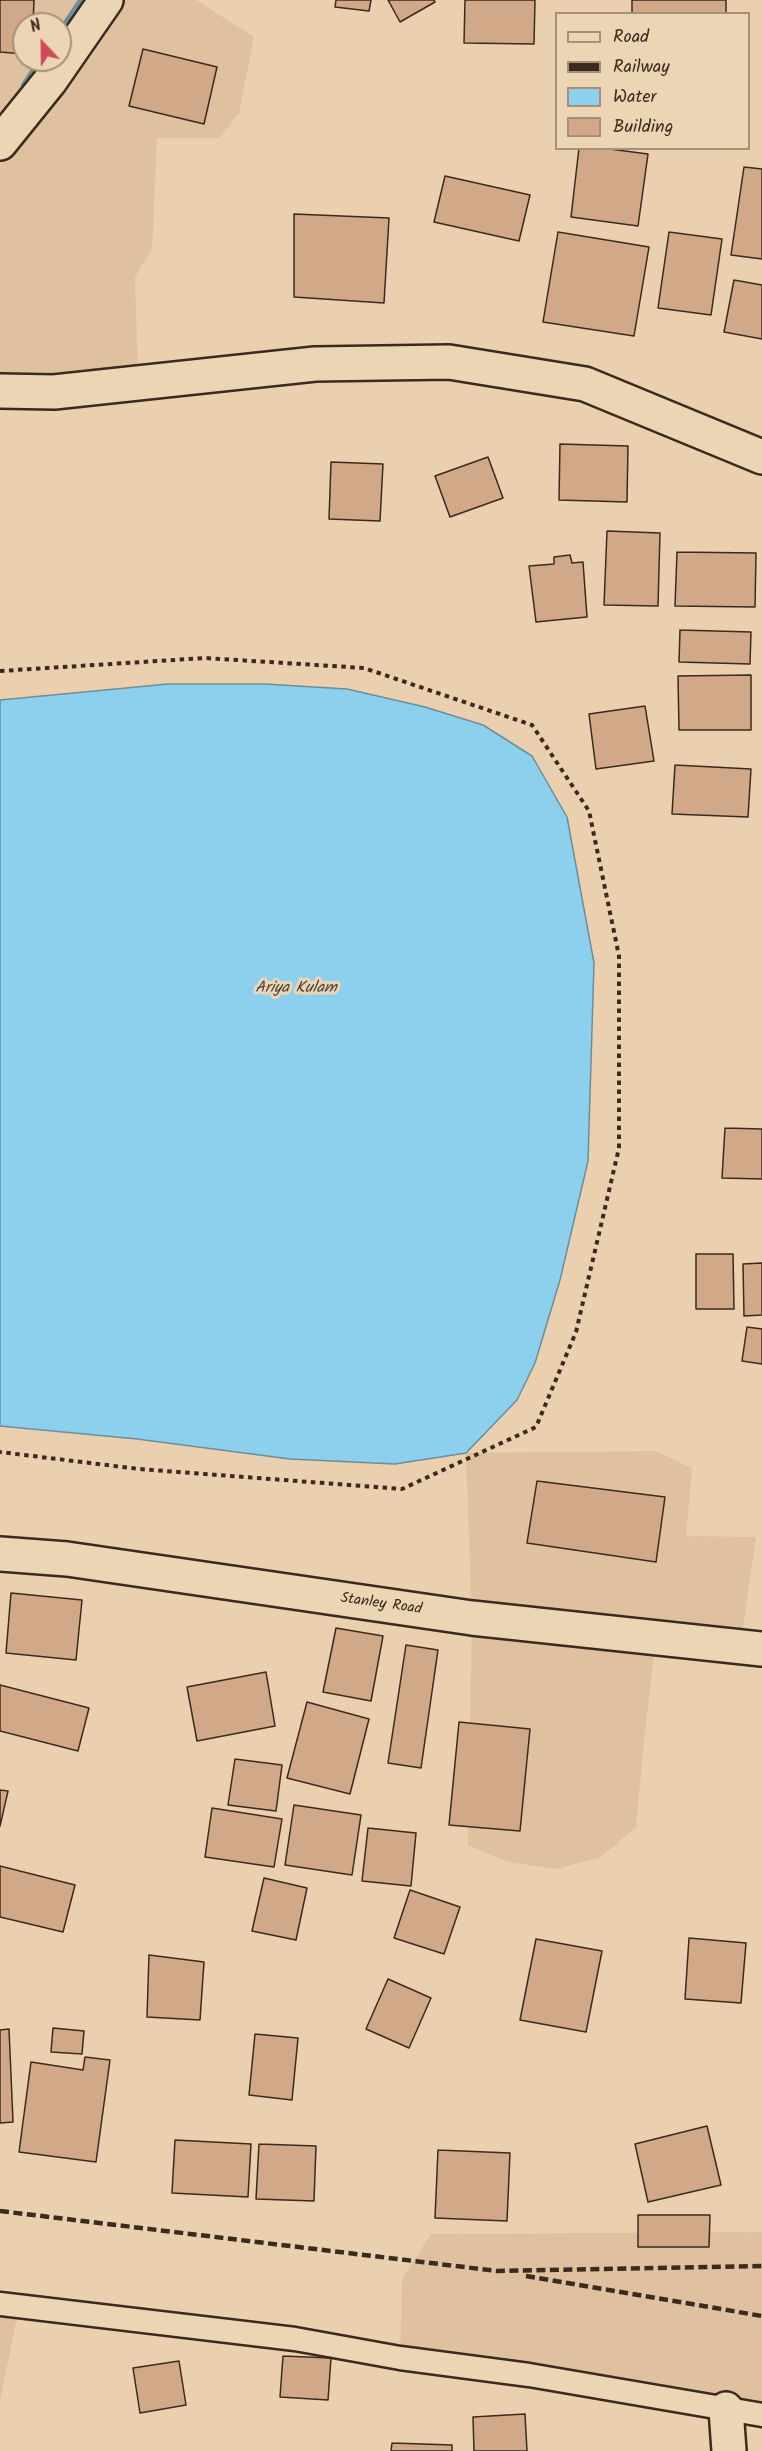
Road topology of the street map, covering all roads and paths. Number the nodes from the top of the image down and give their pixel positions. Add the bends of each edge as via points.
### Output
1 (106, 0) edge
2 (0, 143) edge
3 (0, 391) edge
4 (762, 457) edge
5 (0, 670) edge
6 (0, 1452) edge
7 (0, 1554) edge
8 (762, 1649) edge
9 (0, 2304) edge
10 (726, 2409) junction
11 (762, 2415) edge
12 (729, 2451) edge

1 - 2 street via 50,81
3 - 4 street via 54,392 315,364 449,362 585,384
5 - 6 path via 205,658 364,668 532,725 589,811 619,956 619,1148 576,1332 536,1427 402,1489 139,1469
7 - 8 street, Stanley Road via 67,1559 472,1618
9 - 10 lane via 295,2339
10 - 11 lane
10 - 12 street

